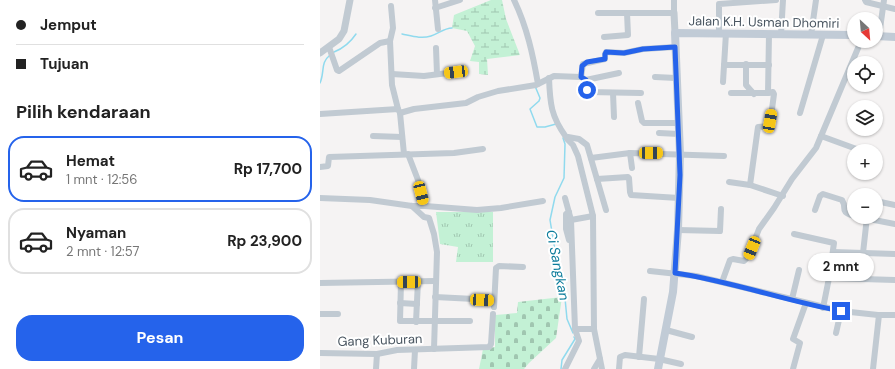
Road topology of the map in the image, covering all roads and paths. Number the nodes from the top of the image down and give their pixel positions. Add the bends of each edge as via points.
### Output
1 (350, 0) edge
2 (435, 0) edge
3 (460, 0) edge
4 (514, 0) edge
5 (674, 0) edge
6 (776, 0) edge
7 (783, 0) edge
8 (816, 0) edge
9 (865, 0) edge
10 (884, 3) edge
11 (391, 6) dead end
12 (435, 8) junction
13 (895, 9) edge
14 (674, 12) junction
15 (598, 13) dead end
16 (627, 13) junction
17 (438, 29) dead end
18 (675, 33) junction
19 (722, 33) junction
20 (769, 34) junction
21 (781, 34) junction
22 (811, 35) junction
23 (822, 35) junction
24 (847, 35) edge
25 (883, 36) edge
26 (604, 37) dead end
27 (895, 37) edge
28 (390, 41) junction
29 (328, 47) junction
30 (675, 47) junction
31 (436, 48) dead end
32 (858, 48) edge
33 (320, 53) edge
34 (724, 64) junction
35 (746, 64) junction
36 (769, 65) junction
37 (456, 72) dead end
38 (619, 73) dead end
39 (392, 74) junction
40 (437, 74) junction
41 (655, 77) dead end
42 (549, 78) junction
43 (584, 78) junction
44 (676, 78) junction
45 (723, 82) dead end
46 (536, 84) junction
47 (613, 93) junction
48 (641, 93) dead end
49 (731, 93) dead end
50 (768, 93) junction
51 (754, 94) junction
52 (638, 103) dead end
53 (399, 111) junction
54 (800, 113) dead end
55 (320, 114) edge
56 (614, 117) dead end
57 (678, 123) junction
58 (659, 133) dead end
59 (678, 134) junction
60 (373, 136) dead end
61 (821, 136) junction
62 (402, 137) junction
63 (567, 138) junction
64 (847, 146) edge
65 (483, 149) dead end
66 (630, 153) junction
67 (406, 154) junction
68 (680, 154) junction
69 (724, 156) dead end
70 (591, 158) junction
71 (320, 167) edge
72 (632, 168) dead end
73 (597, 179) junction
74 (729, 182) dead end
75 (750, 185) junction
76 (783, 196) junction
77 (320, 198) edge
78 (565, 198) dead end
79 (679, 198) junction
80 (543, 201) dead end
81 (883, 202) edge
82 (895, 205) edge
83 (412, 206) junction
84 (425, 206) junction
85 (722, 209) dead end
86 (606, 210) dead end
87 (815, 210) dead end
88 (569, 212) junction
89 (847, 214) edge
90 (593, 216) junction
91 (571, 220) junction
92 (883, 221) edge
93 (869, 224) edge
94 (895, 224) edge
95 (678, 230) junction
96 (794, 234) dead end
97 (572, 251) junction
98 (833, 252) junction
99 (863, 253) junction
100 (895, 254) edge
101 (523, 267) dead end
102 (799, 270) dead end
103 (650, 271) dead end
104 (675, 273) junction
105 (829, 278) junction
106 (895, 280) edge
107 (418, 281) junction
108 (435, 281) junction
109 (400, 282) junction
110 (722, 282) junction
111 (320, 283) edge
112 (435, 297) junction
113 (644, 299) dead end
114 (792, 299) junction
115 (494, 300) junction
116 (400, 303) junction
117 (806, 303) junction
118 (417, 304) junction
119 (823, 308) junction
120 (841, 311) junction
121 (320, 314) edge
122 (338, 314) dead end
123 (879, 315) junction
124 (895, 315) edge
125 (470, 321) dead end
126 (416, 322) junction
127 (435, 322) junction
128 (575, 329) junction
129 (594, 329) junction
130 (666, 330) junction
131 (836, 333) dead end
132 (692, 337) dead end
133 (434, 349) junction
134 (415, 350) junction
135 (320, 353) edge
136 (377, 354) junction
137 (639, 357) junction
138 (600, 359) junction
139 (659, 359) junction
140 (681, 364) dead end
141 (376, 369) edge
142 (414, 369) edge
143 (565, 369) edge
144 (594, 369) edge
145 (602, 369) edge
146 (619, 369) edge
147 (658, 369) edge
148 (793, 369) edge
149 (873, 369) edge

1 - 29 street via 344,31 337,42
2 - 12 street
3 - 12 street
4 - 46 street via 533,53
5 - 14 street
6 - 19 street via 720,4
7 - 21 street
8 - 22 street
9 - 10 street
10 - 13 street
11 - 28 street via 393,28
12 - 17 street
14 - 16 street
14 - 18 street
15 - 16 street
16 - 26 street via 628,36
18 - 19 main road, Jalan K.H. Usman Dhomiri
18 - 30 main road, Jalan K.H. Usman Dhomiri
19 - 20 main road, Jalan K.H. Usman Dhomiri
19 - 34 street
20 - 21 main road, Jalan K.H. Usman Dhomiri
20 - 36 street
21 - 22 main road, Jalan K.H. Usman Dhomiri
22 - 23 main road, Jalan K.H. Usman Dhomiri
23 - 24 main road, Jalan K.H. Usman Dhomiri
23 - 54 street
25 - 27 main road
28 - 29 street via 380,43 339,71
28 - 39 street
29 - 33 street
30 - 43 street via 624,53 606,52 605,59 584,63
30 - 44 main road, Jalan K.H. Usman Dhomiri
31 - 40 street
32 - 61 street
34 - 35 street
34 - 45 street
35 - 36 street
35 - 51 street via 746,85
36 - 50 street
37 - 40 street
38 - 43 street
39 - 40 street
39 - 53 street via 392,85
41 - 44 street
42 - 43 street
42 - 46 street
42 - 63 street via 553,115
43 - 47 street via 589,92
44 - 57 main road, Jalan K.H. Usman Dhomiri
46 - 53 street via 498,91 466,103
47 - 48 street
47 - 56 street
49 - 51 street
50 - 51 street
50 - 75 street via 774,94 770,124 759,127
52 - 57 street via 644,123
53 - 55 street
53 - 62 street
57 - 59 main road, Jalan K.H. Usman Dhomiri
58 - 59 street
59 - 68 main road, Jalan K.H. Usman Dhomiri
60 - 62 street
61 - 64 street
61 - 76 street via 813,154
62 - 67 street
63 - 70 street via 579,139 584,143
63 - 90 street via 578,156
65 - 67 street
66 - 68 street
66 - 70 street
66 - 72 street
67 - 71 street via 329,156 328,166
67 - 84 street via 418,180
68 - 69 street
68 - 79 main road, Jalan K.H. Usman Dhomiri
70 - 73 street
73 - 79 street via 628,177 631,195
73 - 86 street
74 - 75 street
75 - 76 street
76 - 110 street via 759,229 748,257 744,261 730,260
77 - 83 street via 370,200
78 - 88 street
79 - 95 main road, Jalan K.H. Usman Dhomiri
80 - 84 street via 476,210
81 - 82 street
83 - 84 street
83 - 108 street via 424,217 429,218 432,225 436,252
85 - 95 street via 720,230
87 - 89 street via 823,194 842,200
88 - 91 street
88 - 97 street via 566,214 566,229
90 - 91 street
90 - 129 street
91 - 97 street
92 - 94 street
93 - 99 street
95 - 104 main road, Jalan K.H. Usman Dhomiri
96 - 98 street via 834,243
97 - 128 street
98 - 99 street
98 - 105 street
99 - 100 street
101 - 115 street via 496,268
102 - 114 street
103 - 104 street
104 - 110 street
104 - 130 main road, Jalan K.H. Usman Dhomiri
105 - 106 street
105 - 119 street
107 - 108 street
107 - 109 street
107 - 118 street
108 - 112 street
109 - 111 street
109 - 116 street
110 - 114 street
112 - 115 street
112 - 127 street
113 - 137 street
114 - 117 street
115 - 133 street, Gang Kuburan via 490,346
116 - 118 street
116 - 126 street via 399,320
117 - 119 street
117 - 148 street via 793,339 800,343
118 - 126 street
119 - 120 street
120 - 123 street
120 - 131 street
121 - 122 street
123 - 124 street
123 - 149 street
125 - 127 street
126 - 127 street
127 - 133 street
128 - 129 street
128 - 143 street via 579,341
129 - 138 street
130 - 132 street
130 - 139 main road, Jalan K.H. Usman Dhomiri
133 - 134 street, Gang Kuburan
134 - 136 street, Gang Kuburan
134 - 142 street
135 - 136 street, Gang Kuburan
136 - 141 street
137 - 139 street
137 - 146 street via 621,356
138 - 144 street
138 - 145 street
139 - 140 street
139 - 147 main road, Jalan K.H. Usman Dhomiri

